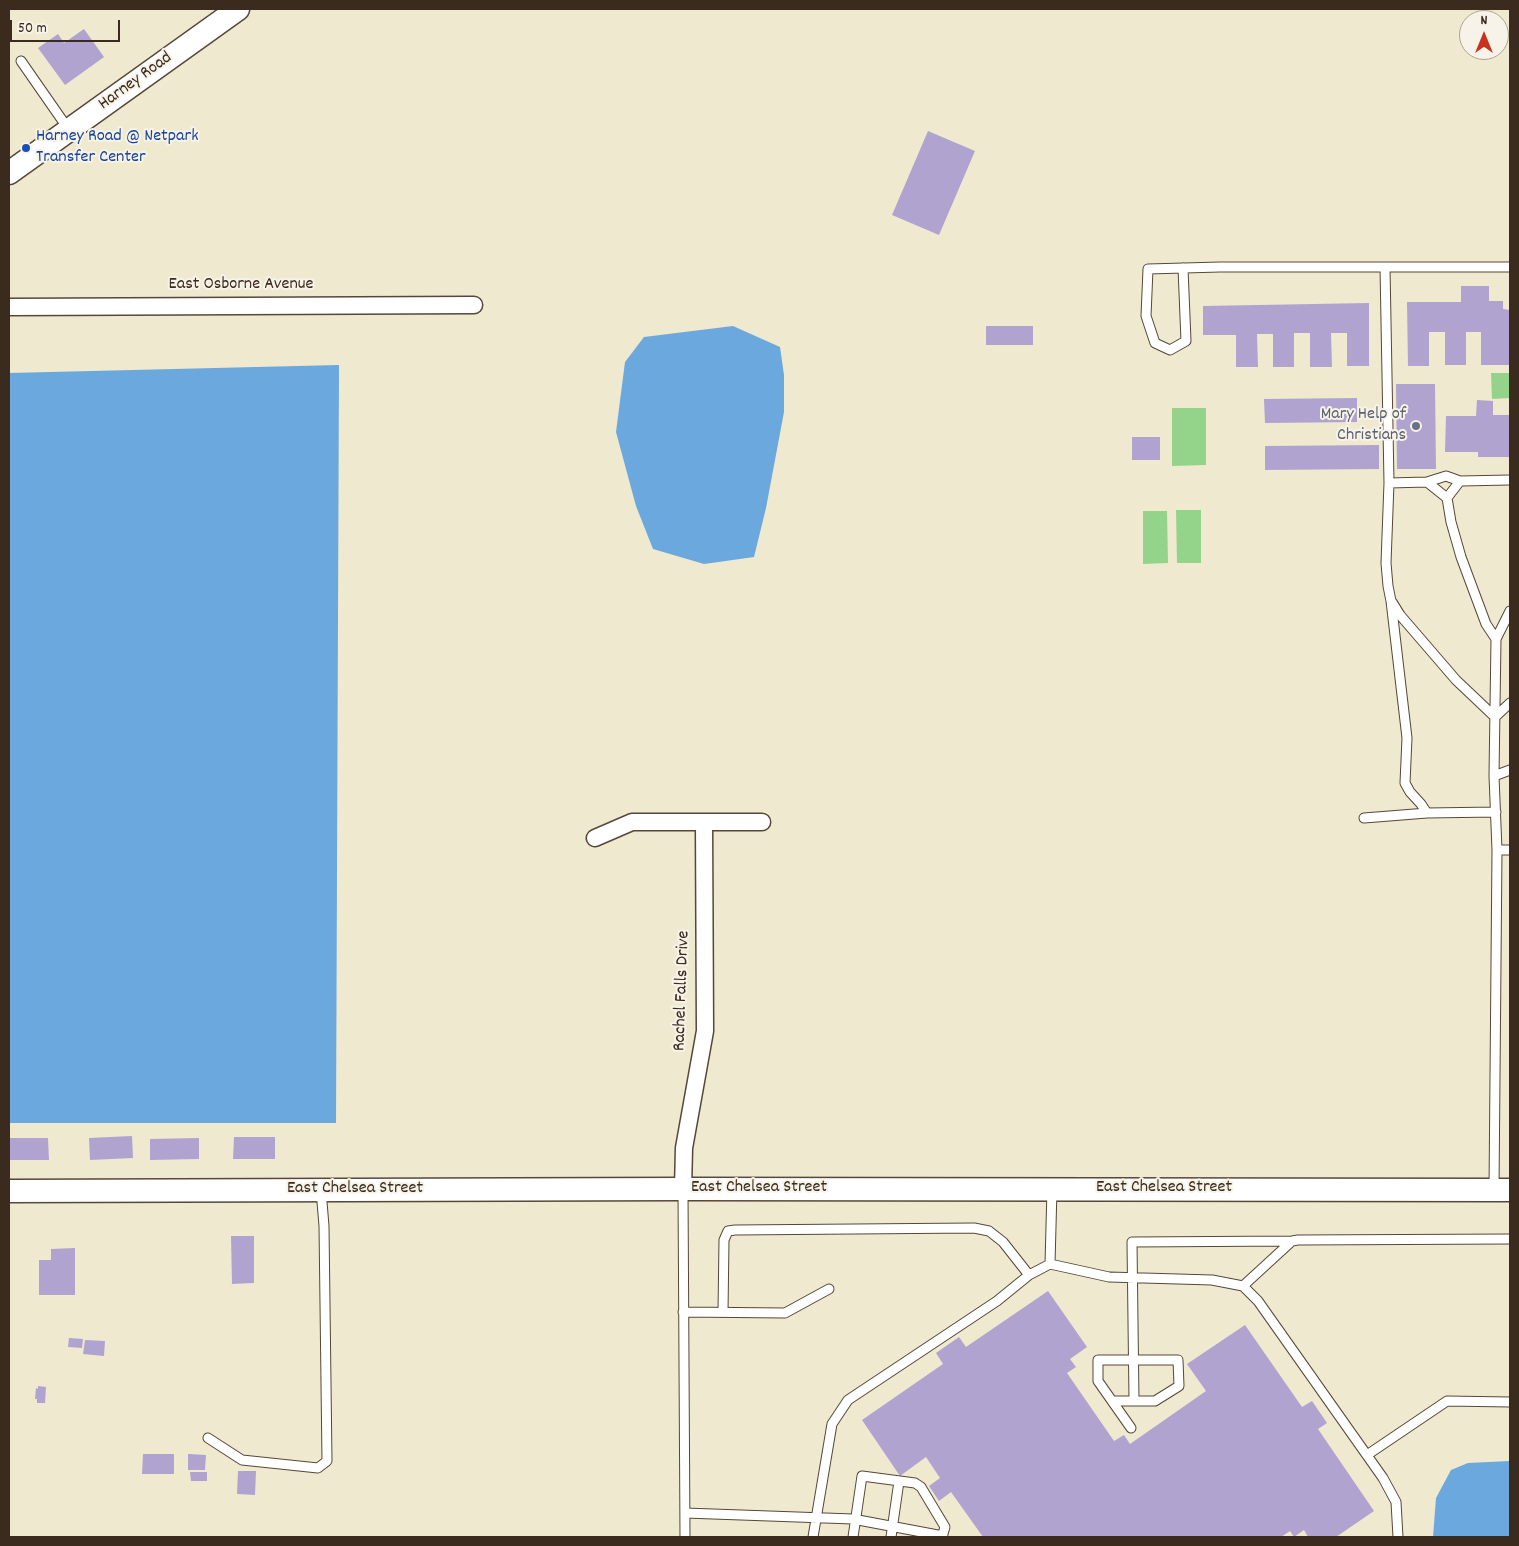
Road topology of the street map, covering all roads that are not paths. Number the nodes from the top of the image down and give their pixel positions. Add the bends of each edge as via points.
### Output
1 (238, 9) edge
2 (21, 61) dead end
3 (69, 130) junction
4 (9, 173) edge
5 (1385, 267) junction
6 (1510, 267) edge
7 (1183, 268) junction
8 (474, 304) dead end
9 (9, 307) edge
10 (1510, 480) edge
11 (1460, 481) junction
12 (1427, 482) junction
13 (1389, 483) junction
14 (1447, 498) junction
15 (1391, 601) junction
16 (1510, 611) edge
17 (1496, 639) junction
18 (1510, 703) edge
19 (1495, 717) junction
20 (1510, 770) edge
21 (1494, 776) junction
22 (1496, 812) junction
23 (1427, 813) junction
24 (1364, 818) dead end
25 (704, 822) junction
26 (762, 822) dead end
27 (595, 838) dead end
28 (1497, 850) junction
29 (1510, 850) edge
30 (683, 1189) junction
31 (1052, 1189) junction
32 (321, 1190) junction
33 (1502, 1190) edge
34 (9, 1191) edge
35 (1510, 1239) edge
36 (1292, 1241) junction
37 (1050, 1264) junction
38 (1028, 1275) junction
39 (1132, 1278) junction
40 (1243, 1286) junction
41 (829, 1289) dead end
42 (683, 1312) junction
43 (723, 1312) junction
44 (1133, 1360) junction
45 (1112, 1401) junction
46 (1134, 1401) junction
47 (1510, 1402) edge
48 (1131, 1428) dead end
49 (208, 1438) dead end
50 (1367, 1456) junction
51 (899, 1481) junction
52 (685, 1513) junction
53 (817, 1517) junction
54 (855, 1520) junction
55 (892, 1526) junction
56 (943, 1536) edge
57 (685, 1537) edge
58 (813, 1537) edge
59 (853, 1537) edge
60 (891, 1537) edge
61 (1398, 1537) edge

1 - 3 street, Harney Road
2 - 3 lane
3 - 4 street, Harney Road
5 - 6 lane
5 - 7 lane
5 - 13 lane
7 - 7 lane via 1148,269 1146,316 1155,343 1170,350 1186,341
8 - 9 street, East Osborne Avenue
10 - 11 lane
11 - 12 lane via 1446,476
11 - 14 lane
12 - 13 lane
12 - 14 lane
13 - 15 lane via 1386,563
14 - 17 lane via 1461,556 1486,624
15 - 19 lane via 1456,680
15 - 23 lane via 1407,738 1405,783
16 - 17 lane
17 - 19 lane
18 - 19 lane
19 - 21 lane
20 - 21 lane
21 - 22 lane
22 - 23 lane
22 - 28 lane
23 - 24 lane
25 - 26 street
25 - 27 street via 632,822
25 - 30 street, Rachel Falls Drive via 705,1031 684,1148
28 - 29 lane
28 - 33 lane
30 - 31 street, East Chelsea Street
30 - 32 street, East Chelsea Street
30 - 42 lane
31 - 33 street, East Chelsea Street
31 - 37 lane
32 - 34 street, East Chelsea Street
32 - 49 lane via 327,1461 318,1468 242,1460
35 - 36 lane
36 - 39 lane via 1132,1242
36 - 40 lane
37 - 38 lane
37 - 39 lane via 1109,1277
38 - 43 lane via 1003,1242 989,1232 974,1228 735,1230 728,1231 724,1240
38 - 53 lane via 996,1301 848,1400 832,1424
39 - 40 lane via 1212,1280
39 - 44 lane
40 - 50 lane via 1258,1301
41 - 43 lane via 785,1313
42 - 43 lane
42 - 52 lane
44 - 45 lane via 1098,1360 1098,1381
44 - 46 lane
44 - 46 lane via 1178,1360 1179,1386 1155,1401
45 - 46 lane
45 - 48 lane
47 - 50 lane via 1447,1401
50 - 61 lane via 1396,1502
51 - 54 lane via 862,1476
51 - 55 lane
51 - 56 lane via 921,1487 944,1527
52 - 53 lane
52 - 57 lane
53 - 54 lane
53 - 58 lane
54 - 55 lane
54 - 59 lane
55 - 56 lane
55 - 60 lane

